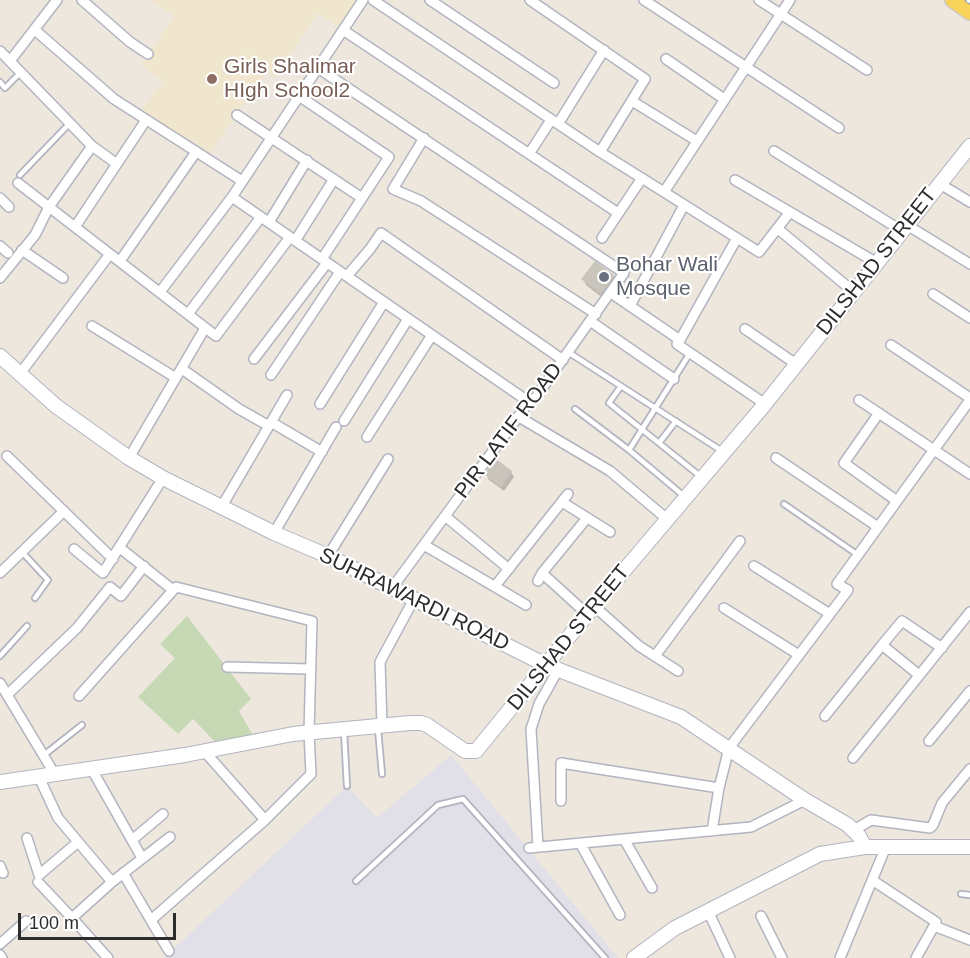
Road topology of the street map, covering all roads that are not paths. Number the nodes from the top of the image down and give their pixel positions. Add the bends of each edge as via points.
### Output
1 (82, 0) edge
2 (363, 0) edge
3 (373, 0) edge
4 (430, 0) edge
5 (530, 0) edge
6 (644, 0) edge
7 (759, 0) edge
8 (789, 0) edge
9 (953, 0) edge
10 (54, 1) edge
11 (970, 12) edge
12 (780, 14) junction
13 (34, 30) junction
14 (343, 30) junction
15 (604, 50) junction
16 (0, 51) edge
17 (148, 54) dead end
18 (666, 59) dead end
19 (10, 61) junction
20 (746, 66) junction
21 (318, 68) junction
22 (867, 70) dead end
23 (21, 72) junction
24 (0, 82) edge
25 (554, 82) dead end
26 (299, 96) junction
27 (724, 99) junction
28 (632, 101) junction
29 (237, 115) dead end
30 (146, 120) junction
31 (555, 122) junction
32 (70, 123) junction
33 (839, 128) dead end
34 (272, 137) junction
35 (424, 138) junction
36 (697, 141) junction
37 (92, 146) junction
38 (970, 146) edge
39 (774, 151) dead end
40 (196, 152) junction
41 (600, 152) junction
42 (529, 154) junction
43 (307, 160) junction
44 (117, 164) junction
45 (642, 178) junction
46 (19, 179) joint
47 (334, 179) junction
48 (735, 180) dead end
49 (242, 181) junction
50 (940, 184) junction
51 (664, 192) junction
52 (232, 197) junction
53 (0, 198) edge
54 (362, 198) junction
55 (970, 202) edge
56 (684, 205) junction
57 (9, 207) dead end
58 (49, 207) junction
59 (790, 212) junction
60 (618, 213) junction
61 (265, 220) junction
62 (75, 227) junction
63 (905, 228) junction
64 (778, 229) junction
65 (602, 238) dead end
66 (737, 238) junction
67 (293, 239) junction
68 (0, 246) edge
69 (22, 250) junction
70 (8, 254) dead end
71 (110, 254) junction
72 (120, 261) junction
73 (325, 261) junction
74 (877, 263) junction
75 (970, 264) edge
76 (344, 274) junction
77 (0, 278) edge
78 (63, 278) dead end
79 (160, 292) junction
80 (854, 292) junction
81 (611, 293) junction
82 (933, 294) dead end
83 (384, 302) junction
84 (630, 306) junction
85 (188, 314) junction
86 (593, 318) junction
87 (970, 318) edge
88 (408, 319) junction
89 (92, 326) dead end
90 (205, 328) junction
91 (745, 329) dead end
92 (432, 335) junction
93 (680, 340) junction
94 (891, 345) dead end
95 (690, 353) junction
96 (0, 356) edge
97 (565, 356) junction
98 (254, 359) dead end
99 (796, 364) junction
100 (182, 369) junction
101 (19, 375) junction
102 (271, 375) dead end
103 (176, 378) junction
104 (674, 379) junction
105 (621, 386) junction
106 (287, 395) dead end
107 (970, 399) edge
108 (859, 400) dead end
109 (530, 402) junction
110 (320, 404) dead end
111 (765, 404) junction
112 (656, 408) junction
113 (575, 409) dead end
114 (879, 413) junction
115 (519, 417) junction
116 (676, 421) junction
117 (270, 424) junction
118 (643, 430) junction
119 (367, 437) dead end
120 (659, 443) junction
121 (629, 450) junction
122 (934, 450) junction
123 (322, 452) junction
124 (724, 452) junction
125 (8, 456) dead end
126 (129, 458) junction
127 (776, 458) dead end
128 (388, 459) dead end
129 (970, 474) edge
130 (702, 477) junction
131 (163, 478) junction
132 (685, 497) junction
133 (897, 501) junction
134 (784, 504) dead end
135 (222, 507) junction
136 (64, 511) junction
137 (445, 516) junction
138 (587, 518) junction
139 (667, 519) junction
140 (878, 527) junction
141 (610, 532) dead end
142 (274, 533) junction
143 (740, 541) dead end
144 (424, 545) junction
145 (120, 548) junction
146 (74, 549) dead end
147 (22, 552) junction
148 (858, 555) junction
149 (328, 556) junction
150 (112, 559) junction
151 (144, 566) junction
152 (754, 566) dead end
153 (509, 569) junction
154 (0, 573) edge
155 (495, 586) junction
156 (392, 588) junction
157 (174, 590) junction
158 (35, 598) dead end
159 (414, 599) junction
160 (526, 604) dead end
161 (724, 608) dead end
162 (590, 610) junction
163 (970, 612) edge
164 (830, 614) junction
165 (27, 626) dead end
166 (882, 645) junction
167 (942, 648) junction
168 (799, 655) junction
169 (0, 656) edge
170 (656, 656) junction
171 (226, 667) dead end
172 (552, 668) junction
173 (310, 669) junction
174 (678, 671) dead end
175 (919, 675) junction
176 (0, 683) edge
177 (970, 691) edge
178 (7, 695) junction
179 (79, 696) dead end
180 (825, 716) dead end
181 (82, 725) dead end
182 (380, 726) junction
183 (344, 729) junction
184 (309, 732) junction
185 (929, 741) dead end
186 (729, 748) junction
187 (205, 752) junction
188 (44, 755) junction
189 (853, 758) dead end
190 (91, 768) junction
191 (970, 769) edge
192 (54, 773) junction
193 (382, 774) dead end
194 (38, 776) junction
195 (0, 782) edge
196 (347, 786) dead end
197 (719, 788) junction
198 (805, 800) junction
199 (561, 801) dead end
200 (163, 814) dead end
201 (265, 819) junction
202 (855, 830) junction
203 (712, 831) junction
204 (170, 837) dead end
205 (27, 838) dead end
206 (624, 839) junction
207 (132, 840) junction
208 (78, 842) junction
209 (580, 843) junction
210 (865, 847) junction
211 (970, 847) edge
212 (885, 849) junction
213 (142, 858) junction
214 (123, 873) junction
215 (872, 880) junction
216 (356, 881) dead end
217 (38, 882) dead end
218 (112, 882) junction
219 (652, 888) dead end
220 (961, 894) dead end
221 (970, 895) edge
222 (708, 911) junction
223 (620, 915) dead end
224 (761, 915) dead end
225 (72, 918) junction
226 (151, 920) junction
227 (26, 921) dead end
228 (934, 926) junction
229 (970, 940) edge
230 (0, 944) edge
231 (169, 951) dead end
232 (108, 958) edge
233 (605, 958) edge
234 (634, 958) edge
235 (730, 958) edge
236 (782, 958) edge
237 (840, 958) edge
238 (916, 958) edge

1 - 17 street
2 - 14 street
3 - 31 street
4 - 25 street
5 - 15 street
6 - 20 street
7 - 12 street
8 - 12 street
9 - 11 main road
10 - 13 street
12 - 20 street
12 - 22 street
13 - 19 street
13 - 30 street via 114,99
14 - 21 street
14 - 42 street
15 - 28 street via 645,79
15 - 31 street
16 - 19 street
18 - 27 street
19 - 23 street
20 - 27 street
20 - 33 street
21 - 26 street
21 - 35 street
23 - 24 lane via 5,88
23 - 32 street
26 - 34 street
26 - 54 street via 389,157
27 - 36 street
28 - 36 street
28 - 41 street
29 - 34 street
30 - 40 street
30 - 44 street
31 - 41 street
31 - 42 street
32 - 37 street
32 - 46 lane
34 - 43 street
34 - 49 street
35 - 81 street, PIR LATIF ROAD via 624,273
35 - 86 street via 393,189 421,201
36 - 51 street
37 - 44 street
37 - 58 street
38 - 50 street, DILSHAD STREET
39 - 63 street
40 - 49 street
40 - 72 street
41 - 45 street
42 - 60 street
43 - 47 street
43 - 61 street
44 - 62 street
45 - 51 street
45 - 60 street
46 - 58 street
47 - 54 street
47 - 67 street
48 - 59 street
49 - 52 street
50 - 55 street
50 - 63 street, DILSHAD STREET
51 - 56 street
52 - 61 street
52 - 79 street
53 - 57 street
54 - 73 street
56 - 66 street
56 - 84 street
58 - 62 street
58 - 69 street via 35,235
59 - 64 street
59 - 74 street
60 - 65 street
61 - 67 street
61 - 85 street
62 - 71 street
63 - 74 street, DILSHAD STREET
63 - 75 street
64 - 66 street via 759,252
64 - 80 street
66 - 93 street
67 - 73 street
67 - 90 street via 216,336
68 - 70 street
69 - 77 street
69 - 78 street
71 - 72 street
71 - 101 street
72 - 79 street
73 - 76 street
73 - 98 street
74 - 80 street, DILSHAD STREET
76 - 83 street
76 - 97 street via 381,232
76 - 102 street
79 - 85 street
80 - 99 street, DILSHAD STREET
81 - 84 street
81 - 86 street, PIR LATIF ROAD
82 - 87 street
83 - 88 street
83 - 110 street
84 - 93 street
85 - 90 street
86 - 97 street, PIR LATIF ROAD
86 - 104 street
88 - 92 street
88 - 123 street
89 - 103 street
90 - 100 street
91 - 99 street
92 - 109 street
92 - 119 street
93 - 95 street via 677,344
94 - 107 street
95 - 104 lane
95 - 111 street
96 - 101 street, SUHRAWARDI ROAD
97 - 105 lane
97 - 109 street, PIR LATIF ROAD
99 - 111 street, DILSHAD STREET
100 - 103 street
100 - 117 street via 239,409
101 - 126 street, SUHRAWARDI ROAD
103 - 126 street
104 - 112 lane
105 - 112 lane
105 - 118 lane via 609,403
106 - 117 street
107 - 122 street
108 - 114 street
109 - 115 street, PIR LATIF ROAD
111 - 124 street, DILSHAD STREET
112 - 116 lane
112 - 118 lane
113 - 121 lane
114 - 122 street
114 - 133 street via 844,463
115 - 137 street, PIR LATIF ROAD
115 - 139 street via 610,471
116 - 120 lane
116 - 124 lane
117 - 123 street
117 - 135 street
118 - 120 lane
118 - 121 lane
120 - 130 lane
121 - 132 lane
122 - 129 street
122 - 133 street
123 - 142 street
124 - 130 street, DILSHAD STREET
125 - 136 street
126 - 131 street, SUHRAWARDI ROAD
127 - 140 street
128 - 149 street
130 - 132 street, DILSHAD STREET
131 - 135 street, SUHRAWARDI ROAD
131 - 145 street
132 - 139 street, DILSHAD STREET
133 - 140 street
134 - 148 lane
135 - 142 street, SUHRAWARDI ROAD
136 - 147 street
136 - 150 street
137 - 144 street, PIR LATIF ROAD
137 - 153 street
138 - 141 street
138 - 153 street via 565,498
138 - 162 street via 540,577
139 - 162 street, DILSHAD STREET
140 - 148 street
142 - 149 street, SUHRAWARDI ROAD
143 - 170 street
144 - 155 street
144 - 156 street, PIR LATIF ROAD
145 - 150 street
145 - 151 street
146 - 150 street via 103,573
147 - 154 street
147 - 158 lane via 48,580
148 - 164 street via 837,584 848,590
149 - 156 street, SUHRAWARDI ROAD
151 - 157 street
151 - 178 street via 121,596 110,587 77,628
152 - 164 street
153 - 155 street
155 - 160 street
156 - 159 street, SUHRAWARDI ROAD
157 - 173 street via 176,587 312,621
157 - 179 street
159 - 172 street, SUHRAWARDI ROAD
159 - 182 street via 380,662
161 - 168 street
162 - 170 street
162 - 172 street, DILSHAD STREET
163 - 167 street
164 - 168 street
165 - 169 lane
166 - 167 street via 902,621
166 - 175 street
166 - 180 street
167 - 175 street
168 - 186 street
170 - 174 street
171 - 173 street
172 - 182 street, DILSHAD STREET via 476,751 465,751 421,723
172 - 186 street, SUHRAWARDI ROAD via 681,717
172 - 209 street via 531,729 533,848
173 - 184 street
175 - 189 street
176 - 178 street
177 - 185 street
178 - 188 street
181 - 188 lane
182 - 183 street, DILSHAD STREET
182 - 193 lane
183 - 184 street, DILSHAD STREET
183 - 196 lane
184 - 187 street, DILSHAD STREET
184 - 201 street via 311,774
186 - 197 street
186 - 198 street, SUHRAWARDI ROAD
187 - 190 street, DILSHAD STREET
187 - 201 street
188 - 192 street
190 - 192 street, DILSHAD STREET
190 - 207 street
191 - 202 street via 942,802 930,828 870,820
192 - 194 street, DILSHAD STREET
194 - 195 street, DILSHAD STREET
194 - 208 street via 58,818
197 - 199 street via 561,764
197 - 203 street
198 - 202 street, SUHRAWARDI ROAD
198 - 203 street via 751,827
200 - 207 street
201 - 226 street
202 - 210 street, SUHRAWARDI ROAD
203 - 206 street
204 - 213 street
205 - 208 street via 39,875
206 - 209 street
206 - 219 street
207 - 213 street
208 - 218 street
209 - 223 street
210 - 212 street
210 - 222 street via 820,854
211 - 212 street
212 - 215 street
213 - 214 street
214 - 218 street
214 - 226 street
215 - 228 street via 936,922
215 - 237 street
216 - 233 lane via 438,805 464,799
217 - 225 street
218 - 225 street
220 - 221 lane
222 - 234 street via 675,928
222 - 235 street
224 - 236 street
225 - 232 street
226 - 231 street
227 - 230 street
228 - 229 street
228 - 238 street

